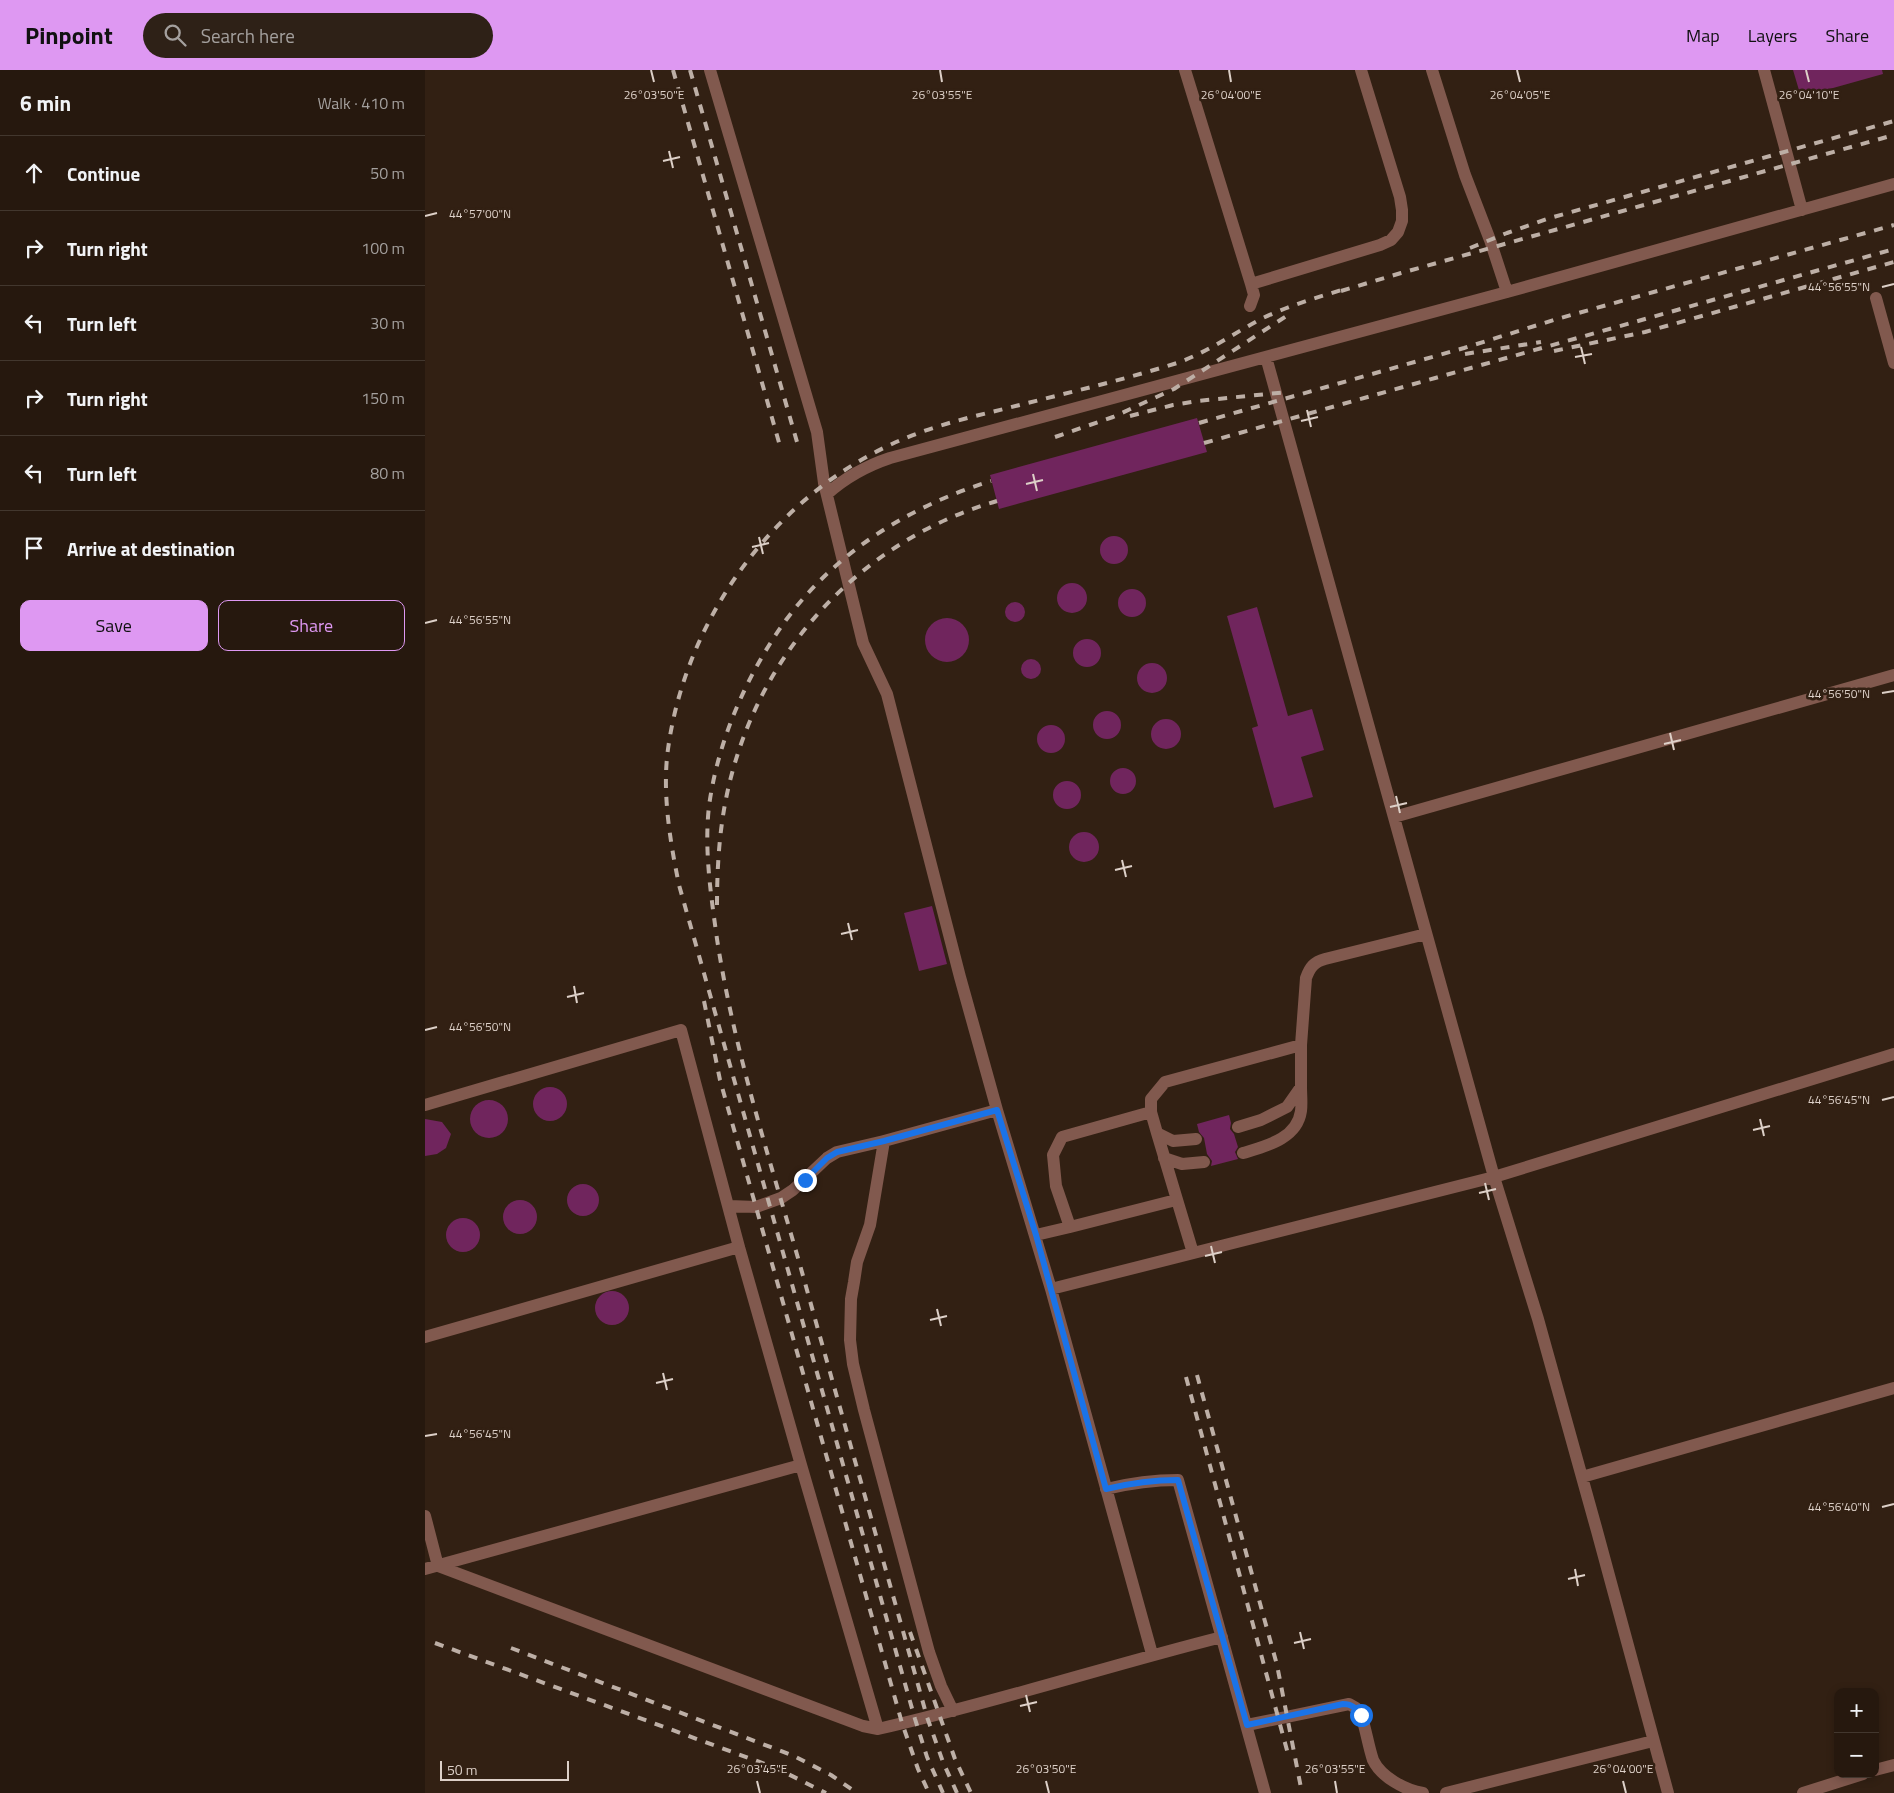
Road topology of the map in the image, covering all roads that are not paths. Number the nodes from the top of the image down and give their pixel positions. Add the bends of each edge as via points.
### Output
1 (710, 70) edge
2 (1185, 70) edge
3 (1361, 70) edge
4 (1432, 70) edge
5 (1764, 70) edge
6 (1894, 184) edge
7 (1802, 210) junction
8 (1251, 284) junction
9 (1507, 292) junction
10 (1876, 298) dead end
11 (1250, 306) dead end
12 (1266, 357) junction
13 (1894, 363) edge
14 (827, 494) junction
15 (1894, 675) edge
16 (1394, 817) junction
17 (1426, 934) junction
18 (1301, 1045) junction
19 (1894, 1054) edge
20 (1301, 1087) junction
21 (425, 1105) edge
22 (997, 1110) junction
23 (1151, 1112) junction
24 (1238, 1127) dead end
25 (1157, 1132) junction
26 (1195, 1138) dead end
27 (884, 1141) junction
28 (1243, 1153) dead end
29 (1164, 1158) junction
30 (1204, 1162) dead end
31 (1494, 1177) junction
32 (1176, 1200) junction
33 (729, 1206) junction
34 (1070, 1227) junction
35 (1036, 1235) junction
36 (739, 1247) junction
37 (1193, 1253) junction
38 (1051, 1289) junction
39 (425, 1337) edge
40 (1894, 1388) edge
41 (801, 1465) junction
42 (1582, 1477) junction
43 (1106, 1489) junction
44 (425, 1516) edge
45 (438, 1566) junction
46 (425, 1569) edge
47 (1222, 1637) junction
48 (1152, 1654) junction
49 (953, 1711) junction
50 (1247, 1725) junction
51 (878, 1729) junction
52 (1653, 1741) junction
53 (1894, 1765) edge
54 (1879, 1769) edge
55 (1850, 1778) edge
56 (1265, 1793) edge
57 (1423, 1793) edge
58 (1446, 1793) edge
59 (1668, 1793) edge
60 (1803, 1793) edge

1 - 14 lane via 817,432
2 - 8 lane
3 - 8 lane via 1400,197 1402,221 1398,232 1380,245
4 - 9 lane
5 - 7 lane
6 - 7 lane
7 - 9 lane
8 - 11 lane
9 - 12 lane
10 - 13 lane
12 - 14 lane via 891,458 848,477
12 - 16 lane
14 - 22 lane via 863,643 887,694
15 - 16 lane
16 - 17 lane
17 - 18 lane via 1313,964 1306,978
17 - 31 lane
18 - 20 lane
18 - 23 lane via 1165,1082 1151,1099
19 - 31 lane
20 - 24 lane via 1287,1108
20 - 28 lane via 1301,1113 1293,1130 1275,1143
21 - 33 lane via 681,1030
22 - 27 lane
22 - 35 lane
23 - 25 lane
23 - 34 lane via 1062,1137 1053,1155 1055,1178
25 - 26 lane via 1173,1141
25 - 29 lane
27 - 33 lane via 837,1152 793,1190 769,1203 756,1207
27 - 49 lane via 870,1225 857,1262 851,1299 850,1340 872,1445 929,1652
29 - 30 lane via 1182,1164
29 - 32 lane
31 - 37 lane
31 - 42 lane
32 - 34 lane
32 - 37 lane
33 - 36 lane
34 - 35 lane
35 - 38 lane
36 - 39 lane
36 - 41 lane
37 - 38 lane
38 - 43 lane
40 - 42 lane
41 - 45 lane
41 - 51 lane
42 - 52 lane
43 - 47 lane via 1134,1482 1178,1480
43 - 48 lane
44 - 45 lane
45 - 46 lane
45 - 51 lane
47 - 48 lane
47 - 50 lane
48 - 49 lane
49 - 51 lane
50 - 56 lane
50 - 57 lane via 1349,1704 1361,1715 1376,1766 1389,1778
52 - 58 lane
52 - 59 lane
53 - 54 lane
55 - 60 lane

